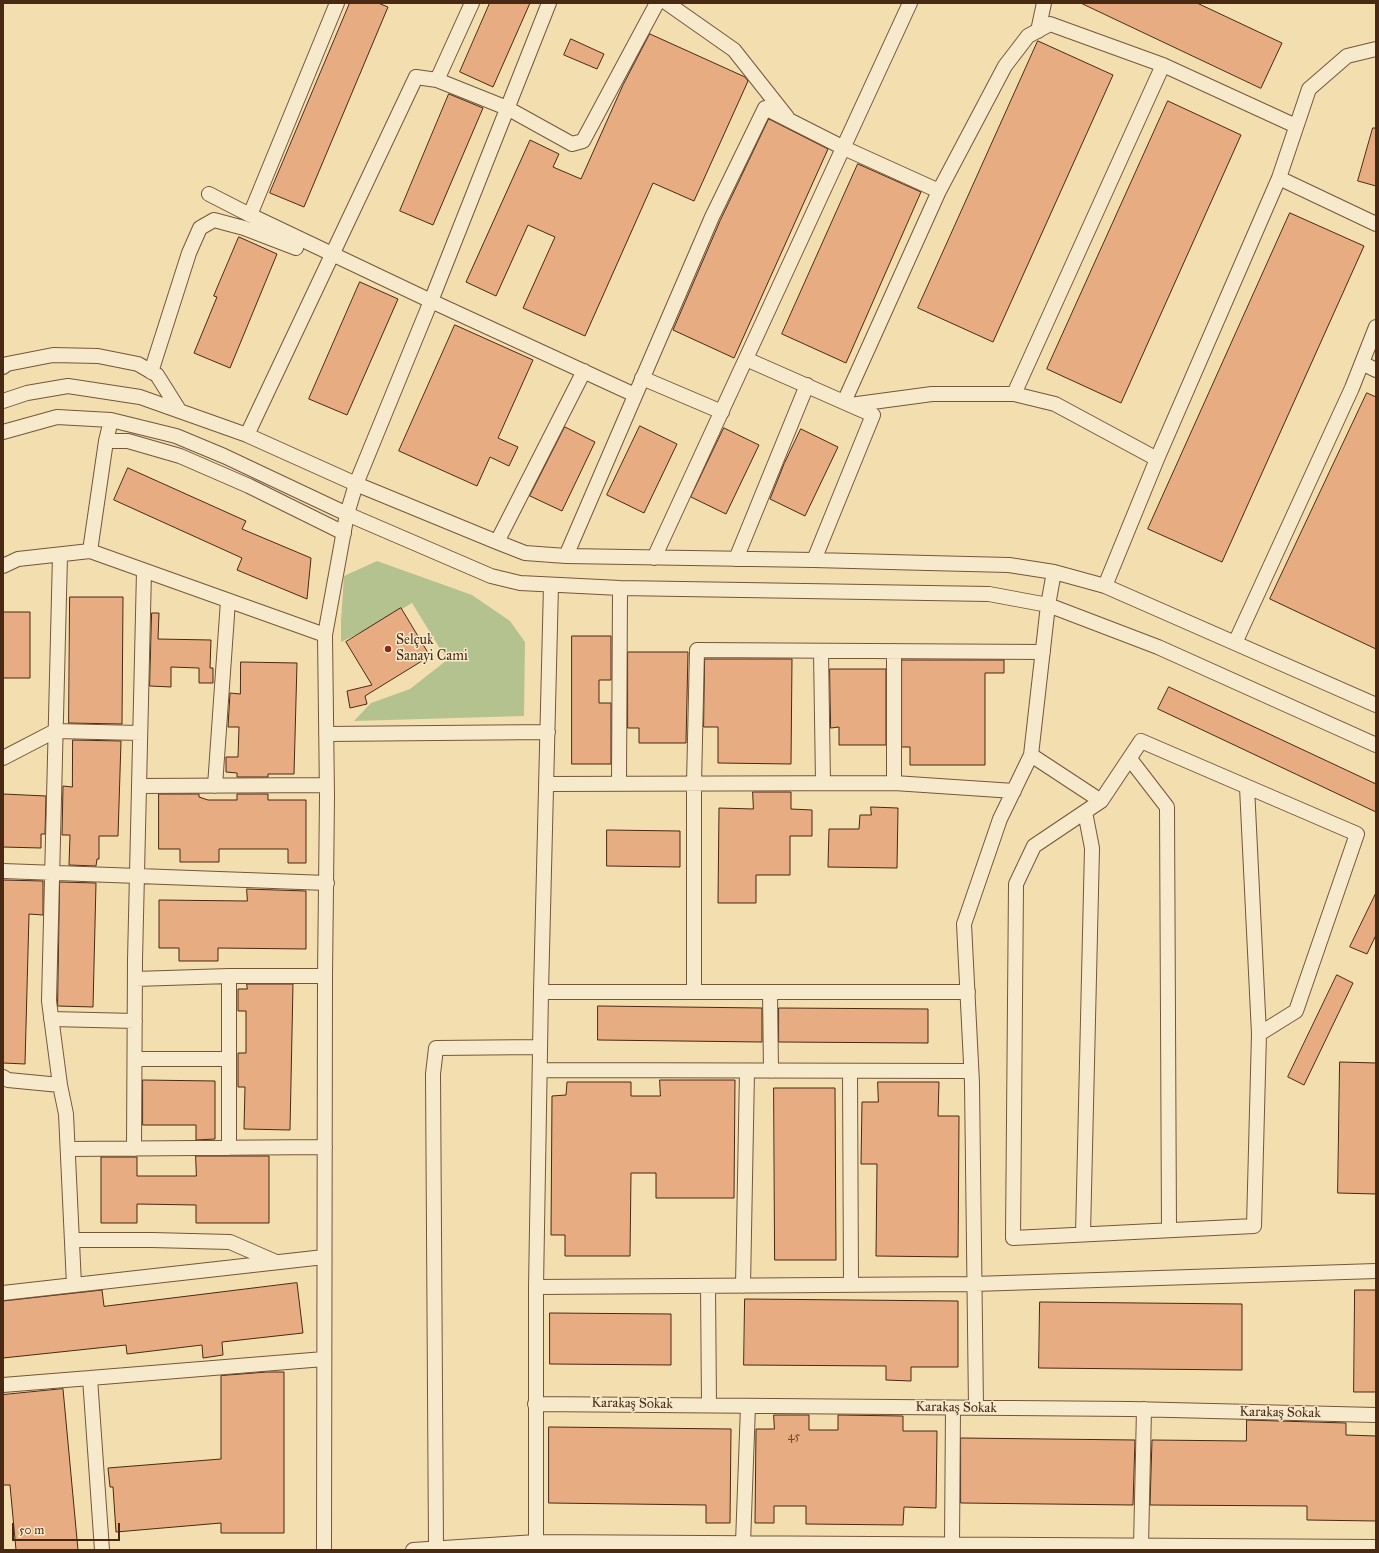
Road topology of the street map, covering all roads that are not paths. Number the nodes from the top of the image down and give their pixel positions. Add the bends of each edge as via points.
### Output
1 (338, 3) edge
2 (472, 3) edge
3 (549, 3) edge
4 (658, 3) edge
5 (667, 3) edge
6 (910, 3) edge
7 (1044, 3) edge
8 (1038, 30) junction
9 (1376, 48) edge
10 (1163, 65) junction
11 (437, 80) junction
12 (508, 108) junction
13 (790, 121) junction
14 (1296, 126) junction
15 (844, 148) junction
16 (1279, 178) junction
17 (939, 191) junction
18 (209, 194) dead end
19 (250, 216) junction
20 (1376, 224) edge
21 (296, 248) dead end
22 (332, 255) junction
23 (431, 301) junction
24 (1376, 327) edge
25 (746, 359) junction
26 (1362, 363) junction
27 (3, 367) edge
28 (1376, 370) edge
29 (584, 371) junction
30 (151, 372) junction
31 (642, 378) junction
32 (807, 385) junction
33 (635, 394) junction
34 (1014, 394) junction
35 (3, 401) edge
36 (847, 403) junction
37 (179, 410) junction
38 (722, 412) junction
39 (111, 420) junction
40 (3, 432) edge
41 (247, 436) junction
42 (106, 441) junction
43 (1157, 459) junction
44 (356, 484) junction
45 (347, 514) junction
46 (344, 533) junction
47 (497, 542) junction
48 (90, 551) junction
49 (60, 555) junction
50 (566, 556) junction
51 (654, 558) junction
52 (736, 559) junction
53 (814, 560) junction
54 (3, 566) edge
55 (144, 571) junction
56 (1054, 572) junction
57 (551, 585) junction
58 (1105, 586) junction
59 (620, 588) junction
60 (228, 601) junction
61 (1048, 606) junction
62 (325, 635) junction
63 (1235, 643) junction
64 (822, 651) junction
65 (894, 651) junction
66 (1043, 652) junction
67 (1376, 705) edge
68 (55, 731) junction
69 (548, 732) junction
70 (140, 733) junction
71 (326, 734) junction
72 (1376, 745) edge
73 (1031, 756) junction
74 (3, 758) edge
75 (1130, 759) junction
76 (823, 783) junction
77 (894, 783) junction
78 (546, 784) junction
79 (619, 784) junction
80 (694, 784) junction
81 (327, 785) junction
82 (139, 786) junction
83 (215, 786) junction
84 (1247, 787) junction
85 (1014, 791) junction
86 (1101, 801) junction
87 (1085, 812) junction
88 (3, 871) edge
89 (52, 873) junction
90 (137, 876) junction
91 (327, 883) junction
92 (229, 976) junction
93 (325, 976) junction
94 (135, 979) junction
95 (541, 992) junction
96 (694, 992) junction
97 (770, 992) junction
98 (968, 992) junction
99 (51, 1019) junction
100 (135, 1021) junction
101 (1260, 1034) junction
102 (540, 1048) junction
103 (134, 1059) junction
104 (229, 1059) junction
105 (540, 1070) junction
106 (747, 1071) junction
107 (771, 1071) junction
108 (850, 1071) junction
109 (971, 1071) junction
110 (3, 1077) edge
111 (60, 1085) junction
112 (325, 1147) junction
113 (229, 1148) junction
114 (68, 1149) junction
115 (134, 1149) junction
116 (1169, 1230) junction
117 (1083, 1234) junction
118 (72, 1240) junction
119 (324, 1257) junction
120 (277, 1262) junction
121 (1376, 1271) edge
122 (974, 1284) junction
123 (74, 1285) junction
124 (851, 1285) junction
125 (708, 1286) junction
126 (743, 1286) junction
127 (536, 1287) junction
128 (3, 1293) edge
129 (324, 1359) junction
130 (90, 1378) junction
131 (3, 1385) edge
132 (535, 1404) junction
133 (708, 1405) junction
134 (748, 1406) junction
135 (953, 1408) junction
136 (976, 1408) junction
137 (1144, 1410) junction
138 (1376, 1415) edge
139 (743, 1543) junction
140 (536, 1546) edge
141 (959, 1546) edge
142 (1141, 1546) junction
143 (768, 1547) edge
144 (1376, 1547) edge
145 (436, 1548) junction
146 (1169, 1548) edge
147 (102, 1550) edge
148 (324, 1550) edge
149 (413, 1550) edge

1 - 19 street
2 - 11 street
3 - 12 street
4 - 12 street via 583,142 572,144
5 - 13 street via 734,50
6 - 15 street
7 - 8 street
8 - 10 street via 1050,24
8 - 17 street via 1028,36 1005,66
9 - 14 street via 1347,56 1309,89
10 - 14 street
10 - 34 street
11 - 12 street
11 - 22 street via 416,77
12 - 23 street
13 - 15 street
13 - 31 street via 765,108 712,217
14 - 16 street
15 - 17 street
15 - 25 street
16 - 20 street
16 - 43 street
17 - 36 street
18 - 19 street
19 - 22 street
21 - 30 street via 244,228 214,220 200,228 189,253
22 - 23 street
22 - 41 street
23 - 29 street
23 - 44 street
24 - 26 street
25 - 32 street
25 - 38 street
26 - 28 street
26 - 63 street
27 - 30 street via 53,355 98,356 138,364
29 - 33 street
29 - 47 street
30 - 37 street via 157,375
31 - 33 street
31 - 38 street
32 - 36 street
32 - 52 street
33 - 50 street
34 - 36 street via 932,394
34 - 43 street via 1055,404
35 - 37 street via 27,393 68,386 140,396
36 - 53 street via 873,415
37 - 41 street
38 - 51 street
39 - 40 street via 58,417
39 - 42 street
39 - 45 street via 176,436
41 - 44 street
42 - 46 street via 128,441 180,456 249,486
42 - 48 street
43 - 58 street
44 - 45 street
44 - 47 street
45 - 46 street
45 - 57 street via 491,576 520,583
46 - 62 street
47 - 50 street via 525,553
48 - 49 street
48 - 55 street
49 - 54 street via 18,559
49 - 68 street
50 - 51 street
51 - 52 street
52 - 53 street
53 - 56 street via 1009,565
55 - 60 street
55 - 70 street
56 - 58 street
56 - 61 street
57 - 59 street
57 - 69 street
58 - 63 street
59 - 61 street via 989,594
59 - 79 street
60 - 62 street
60 - 83 street
61 - 66 street
61 - 72 street via 1158,647
62 - 71 street
63 - 67 street
64 - 65 street
64 - 76 street
64 - 80 street via 697,650
65 - 66 street
65 - 77 street
66 - 73 street
68 - 70 street
68 - 74 street
68 - 89 street
69 - 71 street
69 - 78 street
70 - 82 street
71 - 81 street
73 - 85 street
73 - 86 street
75 - 84 street via 1141,741
75 - 86 street
75 - 116 street via 1167,807
76 - 77 street
76 - 80 street
77 - 85 street
78 - 79 street
78 - 95 street
79 - 80 street
80 - 96 street
81 - 83 street
81 - 91 street
82 - 83 street
82 - 90 street
84 - 101 street
84 - 101 street via 1357,834 1296,1011
85 - 98 street via 1000,819 964,924
86 - 87 street
87 - 117 street via 1092,848
87 - 117 street via 1034,846 1016,884 1013,1238
88 - 89 street
89 - 90 street
89 - 99 street via 49,1001
90 - 91 street
90 - 94 street
91 - 93 street
92 - 93 street
92 - 94 street
92 - 104 street
93 - 112 street
94 - 100 street
95 - 96 street
95 - 102 street
96 - 97 street
97 - 98 street
97 - 107 street
98 - 109 street
99 - 100 street
99 - 111 street
100 - 103 street
101 - 116 street via 1254,1226
102 - 105 street
102 - 145 street via 436,1048 432,1074
103 - 104 street
103 - 115 street
104 - 113 street
105 - 106 street
105 - 127 street
106 - 107 street
106 - 126 street
107 - 108 street
108 - 109 street
108 - 124 street
109 - 122 street
110 - 111 street via 8,1080
111 - 114 street via 66,1114
112 - 113 street
112 - 119 street
113 - 115 street
114 - 115 street
114 - 118 street
116 - 117 street
118 - 120 street via 230,1242
118 - 123 street
119 - 120 street
119 - 129 street
120 - 123 street
121 - 122 street
122 - 124 street
122 - 136 street
123 - 128 street
124 - 126 street
125 - 126 street
125 - 127 street
125 - 133 street
127 - 132 street
129 - 130 street
129 - 148 street
130 - 131 street
130 - 147 street
132 - 133 street, Karakaş Sokak
132 - 140 street
133 - 134 street, Karakaş Sokak
134 - 135 street, Karakaş Sokak
134 - 139 street
135 - 136 street, Karakaş Sokak
135 - 141 street
136 - 137 street, Karakaş Sokak
137 - 138 street, Karakaş Sokak
137 - 142 street
139 - 140 street
139 - 143 street
140 - 145 street
141 - 142 street
141 - 143 street
142 - 146 street
144 - 146 street
145 - 149 street

